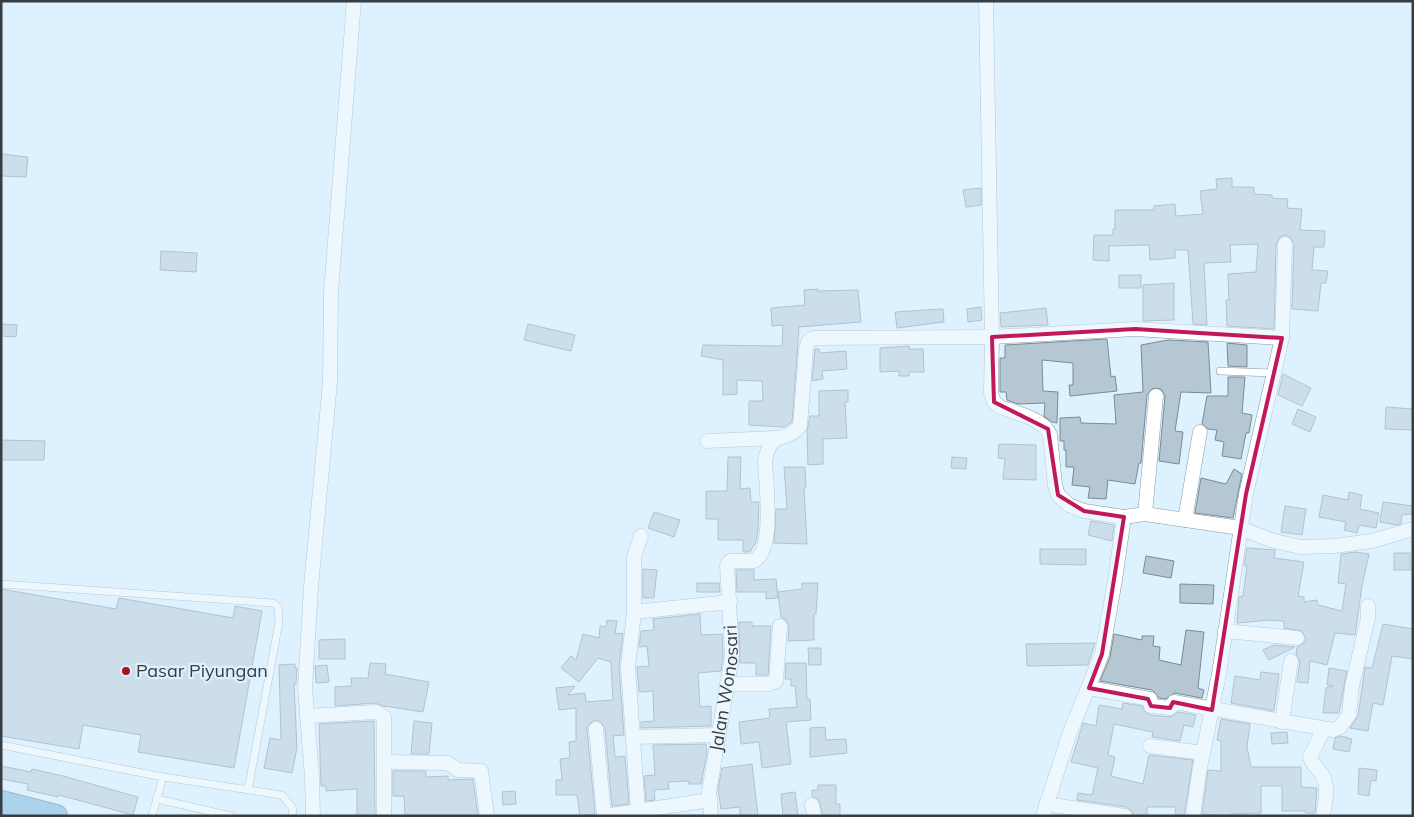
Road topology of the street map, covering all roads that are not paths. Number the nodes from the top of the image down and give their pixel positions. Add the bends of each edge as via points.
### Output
1 (354, 1) edge
2 (986, 1) edge
3 (1285, 244) dead end
4 (992, 336) junction
5 (1282, 338) junction
6 (1220, 372) dead end
7 (1273, 373) junction
8 (1156, 396) dead end
9 (1200, 432) dead end
10 (776, 438) junction
11 (707, 440) dead end
12 (1145, 514) junction
13 (1124, 517) junction
14 (1185, 520) junction
15 (1240, 528) junction
16 (1413, 529) edge
17 (641, 536) dead end
18 (1, 584) edge
19 (730, 602) junction
20 (1368, 606) dead end
21 (634, 612) junction
22 (780, 626) dead end
23 (1226, 631) junction
24 (1297, 638) dead end
25 (1291, 661) dead end
26 (727, 684) junction
27 (1089, 688) junction
28 (1212, 710) junction
29 (307, 716) junction
30 (1282, 722) junction
31 (596, 729) dead end
32 (1324, 729) junction
33 (718, 735) junction
34 (633, 737) junction
35 (1, 745) edge
36 (1150, 746) dead end
37 (1203, 753) junction
38 (386, 762) junction
39 (163, 777) junction
40 (248, 790) junction
41 (157, 799) junction
42 (710, 800) junction
43 (1, 802) edge
44 (1044, 810) edge
45 (638, 811) junction
46 (56, 816) edge
47 (152, 816) edge
48 (231, 816) edge
49 (292, 816) edge
50 (312, 816) edge
51 (384, 816) edge
52 (487, 816) edge
53 (605, 816) edge
54 (711, 816) edge
55 (1126, 816) edge
56 (1193, 816) edge
57 (1323, 816) edge

1 - 29 street via 331,292 330,382 310,587 305,688
2 - 4 street
3 - 5 street
4 - 5 street via 1136,329
4 - 10 street via 813,338 806,350 800,426 793,433
4 - 13 street via 991,393 994,402 1048,429 1058,495 1069,505 1084,511
5 - 7 street
6 - 7 lane
7 - 15 street
8 - 12 street
9 - 14 street
10 - 11 street
10 - 19 street, Jalan Wonosari via 767,449 765,461 767,537 764,552 754,561 729,563
12 - 13 street
12 - 14 street
13 - 27 street via 1102,654
14 - 15 street
15 - 16 street via 1300,547 1372,541
15 - 23 street
17 - 21 street via 634,557
18 - 40 lane via 272,603 278,607
19 - 21 street
19 - 26 street, Jalan Wonosari via 732,656
20 - 32 street via 1349,715 1340,727
21 - 34 street via 628,667
22 - 26 street via 776,681 769,684
23 - 24 street
23 - 28 street
25 - 30 street
26 - 33 street, Jalan Wonosari
27 - 28 street via 1150,699 1151,706 1170,708 1174,702
27 - 44 street via 1070,732
28 - 30 street
28 - 37 street
29 - 38 street via 382,714 386,721
29 - 50 street
30 - 32 street
31 - 53 street
32 - 57 street via 1310,757 1323,777 1326,792
33 - 34 street
33 - 42 street, Jalan Wonosari
34 - 45 street
35 - 39 lane
36 - 37 street
37 - 56 street
38 - 51 street
38 - 52 street via 448,763 458,770 481,771
39 - 40 lane
39 - 41 lane
40 - 49 lane via 282,795 293,809
41 - 47 lane
41 - 48 lane
42 - 45 street
42 - 54 street, Jalan Wonosari
43 - 46 highway
44 - 55 street
45 - 53 street

